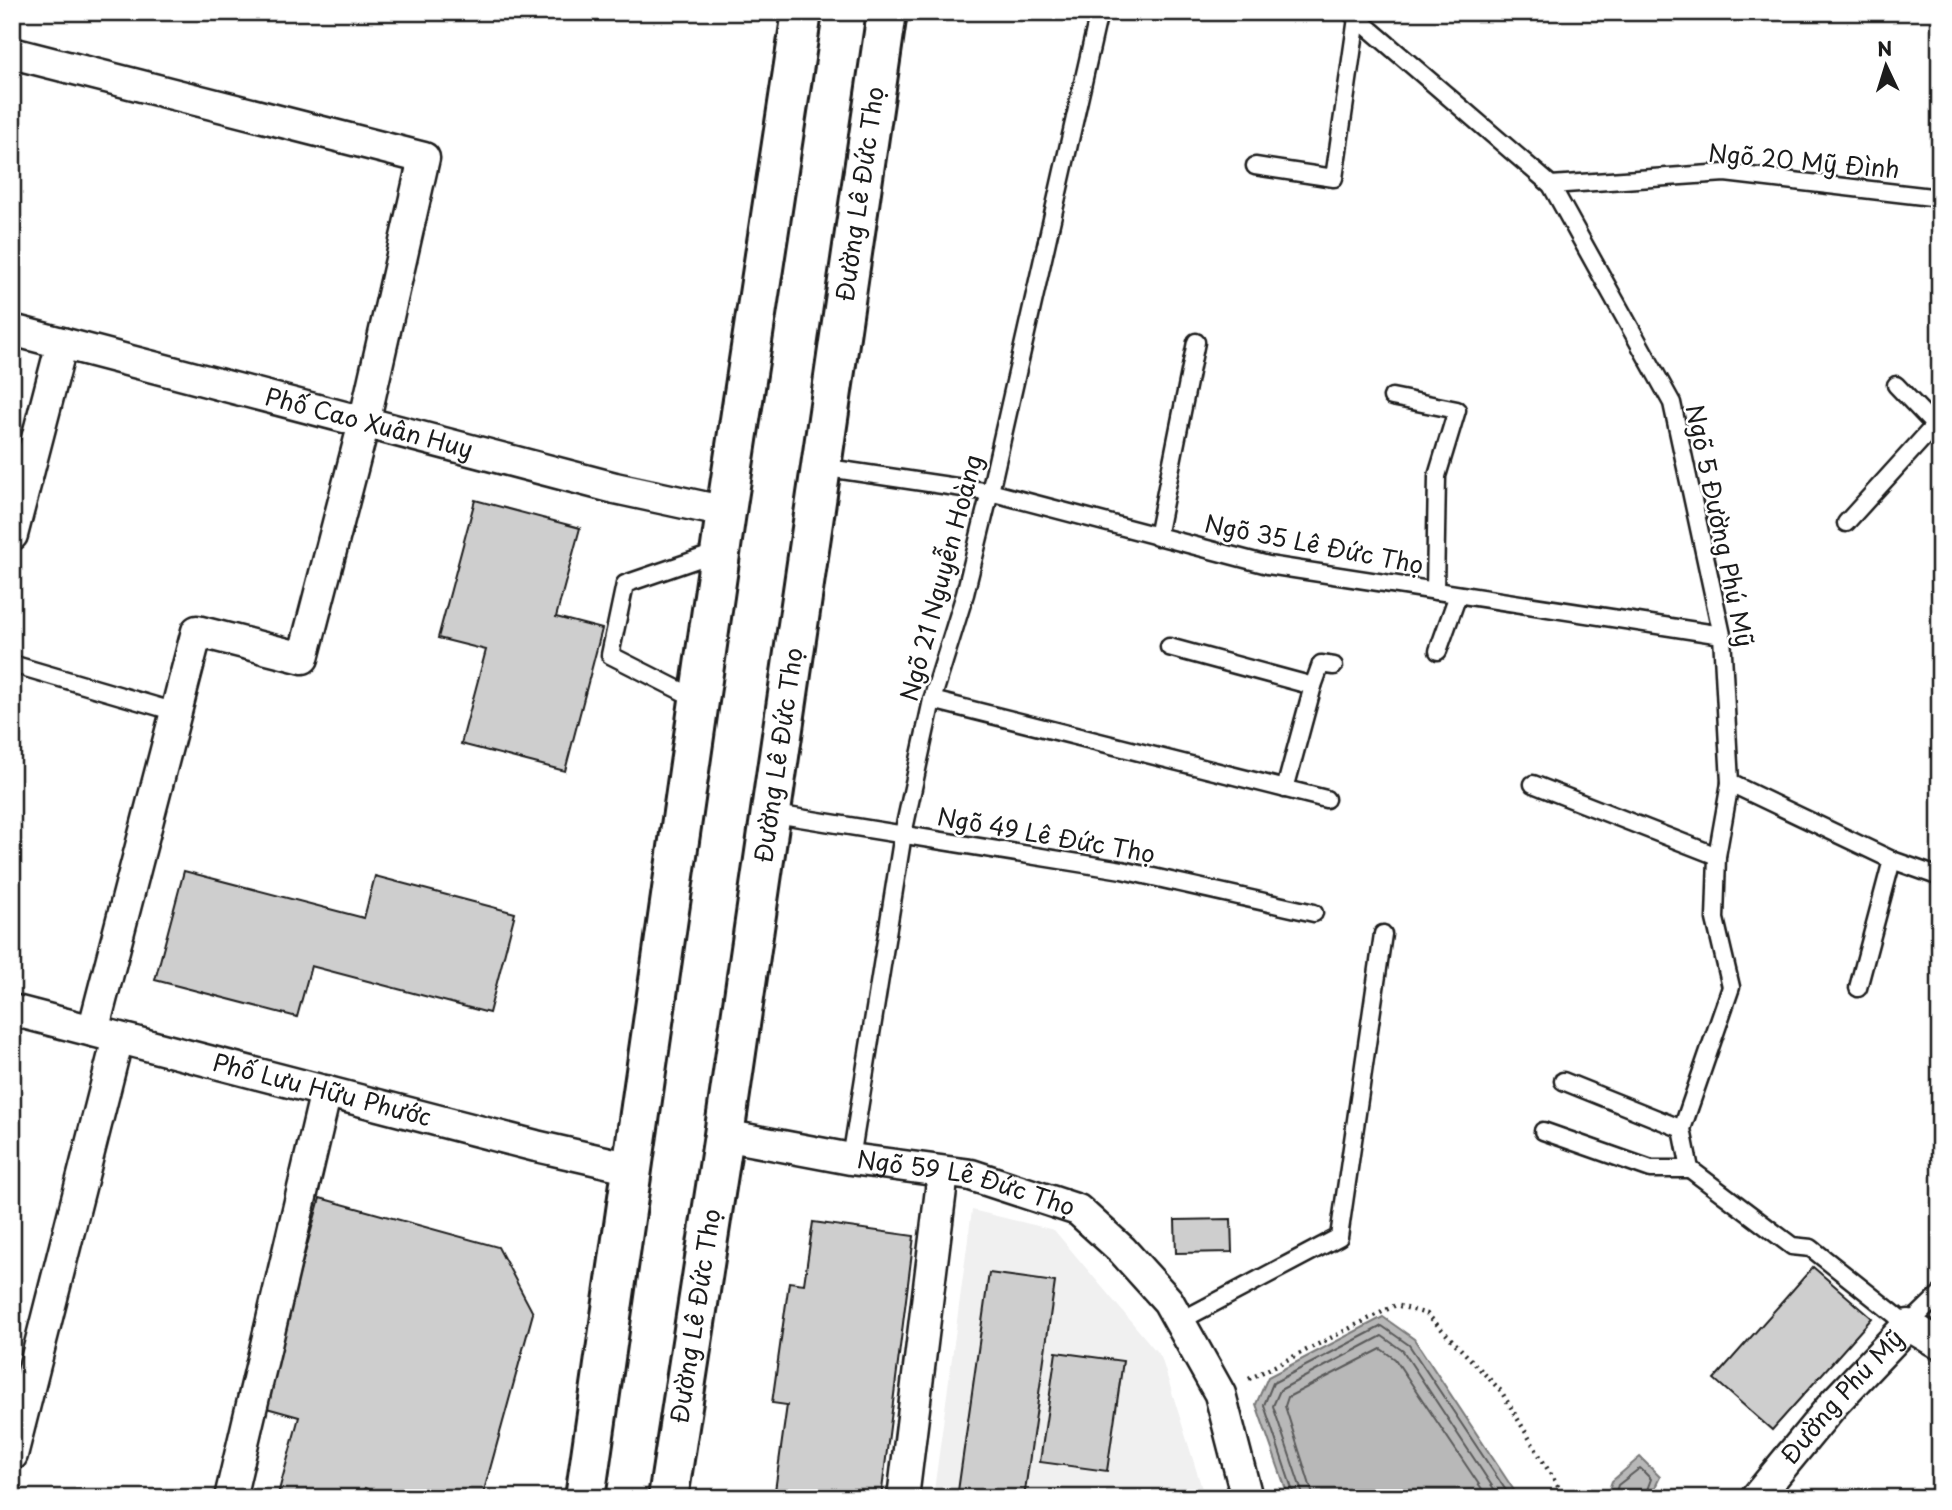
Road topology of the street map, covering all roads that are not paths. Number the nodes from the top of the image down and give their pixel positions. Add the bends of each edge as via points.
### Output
1 (802, 12) edge
2 (887, 12) edge
3 (1099, 12) edge
4 (1353, 15) edge
5 (12, 53) edge
6 (1255, 166) dead end
7 (1551, 185) junction
8 (1940, 198) edge
9 (12, 330) edge
10 (1196, 342) dead end
11 (62, 343) junction
12 (1895, 385) dead end
13 (1392, 397) dead end
14 (364, 423) junction
15 (1937, 428) edge
16 (819, 467) junction
17 (990, 492) junction
18 (726, 512) junction
19 (1846, 523) dead end
20 (12, 535) edge
21 (1157, 537) junction
22 (721, 551) junction
23 (1435, 591) junction
24 (1458, 595) junction
25 (1722, 635) junction
26 (1169, 647) dead end
27 (1438, 652) dead end
28 (12, 664) edge
29 (1334, 666) dead end
30 (1313, 686) junction
31 (699, 699) junction
32 (932, 700) junction
33 (176, 712) junction
34 (1730, 783) junction
35 (1533, 784) dead end
36 (1284, 789) junction
37 (1326, 799) dead end
38 (769, 813) junction
39 (903, 834) junction
40 (1717, 856) junction
41 (1892, 860) junction
42 (1940, 877) edge
43 (1314, 913) dead end
44 (1383, 934) dead end
45 (1858, 988) dead end
46 (12, 1010) edge
47 (105, 1034) junction
48 (1563, 1082) dead end
49 (326, 1091) junction
50 (1682, 1129) junction
51 (1543, 1131) dead end
52 (724, 1135) junction
53 (850, 1159) junction
54 (632, 1168) junction
55 (1690, 1169) junction
56 (943, 1173) junction
57 (1940, 1294) edge
58 (1180, 1321) junction
59 (1908, 1325) junction
60 (1940, 1344) edge
61 (12, 1455) edge
62 (230, 1498) edge
63 (585, 1498) edge
64 (668, 1498) edge
65 (903, 1498) edge
66 (1247, 1498) edge
67 (1756, 1498) edge

1 - 18 main road
2 - 16 main road, Đường Lê Đức Thọ
3 - 17 lane, Ngõ 21 Nguyễn Hoàng
4 - 6 lane via 1334,178
4 - 7 lane
5 - 14 street via 424,158
7 - 8 lane, Ngõ 20 Mỹ Đình via 1725,173
7 - 25 lane, Ngõ 5 Đường Phú Mỹ via 1672,403
9 - 11 street, Phố Cao Xuân Huy
10 - 21 lane
11 - 14 street, Phố Cao Xuân Huy
11 - 20 street
12 - 15 lane
13 - 23 lane via 1457,410 1437,476
14 - 18 street, Phố Cao Xuân Huy
14 - 33 street via 303,659 197,631
15 - 19 lane
16 - 17 lane, Ngõ 35 Lê Đức Thọ
16 - 38 main road, Đường Lê Đức Thọ
17 - 21 lane, Ngõ 35 Lê Đức Thọ
17 - 32 lane, Ngõ 21 Nguyễn Hoàng
18 - 22 main road
21 - 23 lane, Ngõ 35 Lê Đức Thọ via 1268,565
22 - 31 main road
22 - 31 lane via 625,584 610,655
23 - 24 lane, Ngõ 35 Lê Đức Thọ
24 - 25 lane, Ngõ 35 Lê Đức Thọ
24 - 27 lane
25 - 34 lane, Ngõ 5 Đường Phú Mỹ
26 - 30 lane
28 - 33 lane
29 - 30 lane via 1321,664
30 - 36 lane
31 - 54 main road
32 - 36 lane
32 - 39 lane, Ngõ 21 Nguyễn Hoàng
33 - 47 street
34 - 40 lane, Ngõ 5 Đường Phú Mỹ
34 - 41 lane
35 - 40 lane
36 - 37 lane
38 - 39 lane, Ngõ 49 Lê Đức Thọ
38 - 52 main road, Đường Lê Đức Thọ
39 - 43 lane, Ngõ 49 Lê Đức Thọ via 1122,870
39 - 53 lane, Ngõ 21 Nguyễn Hoàng
40 - 50 lane, Ngõ 5 Đường Phú Mỹ via 1715,919 1731,987
41 - 42 lane
41 - 45 lane
44 - 58 lane via 1339,1237
46 - 47 street, Phố Lưu Hữu Phước
47 - 49 street, Phố Lưu Hữu Phước
47 - 61 street
48 - 50 lane
49 - 54 street, Phố Lưu Hữu Phước
49 - 62 street
50 - 55 lane
51 - 55 lane via 1651,1169
52 - 53 street, Ngõ 59 Lê Đức Thọ
52 - 64 main road, Đường Lê Đức Thọ
53 - 56 street, Ngõ 59 Lê Đức Thọ
54 - 63 main road
55 - 59 lane via 1792,1246 1811,1248
56 - 58 street, Ngõ 59 Lê Đức Thọ via 971,1175 1078,1210 1141,1270
56 - 65 street
57 - 59 lane
58 - 66 street, Ngõ 59 Lê Đức Thọ via 1220,1394
59 - 60 street, Đường Phú Mỹ
59 - 67 street, Đường Phú Mỹ via 1835,1402

